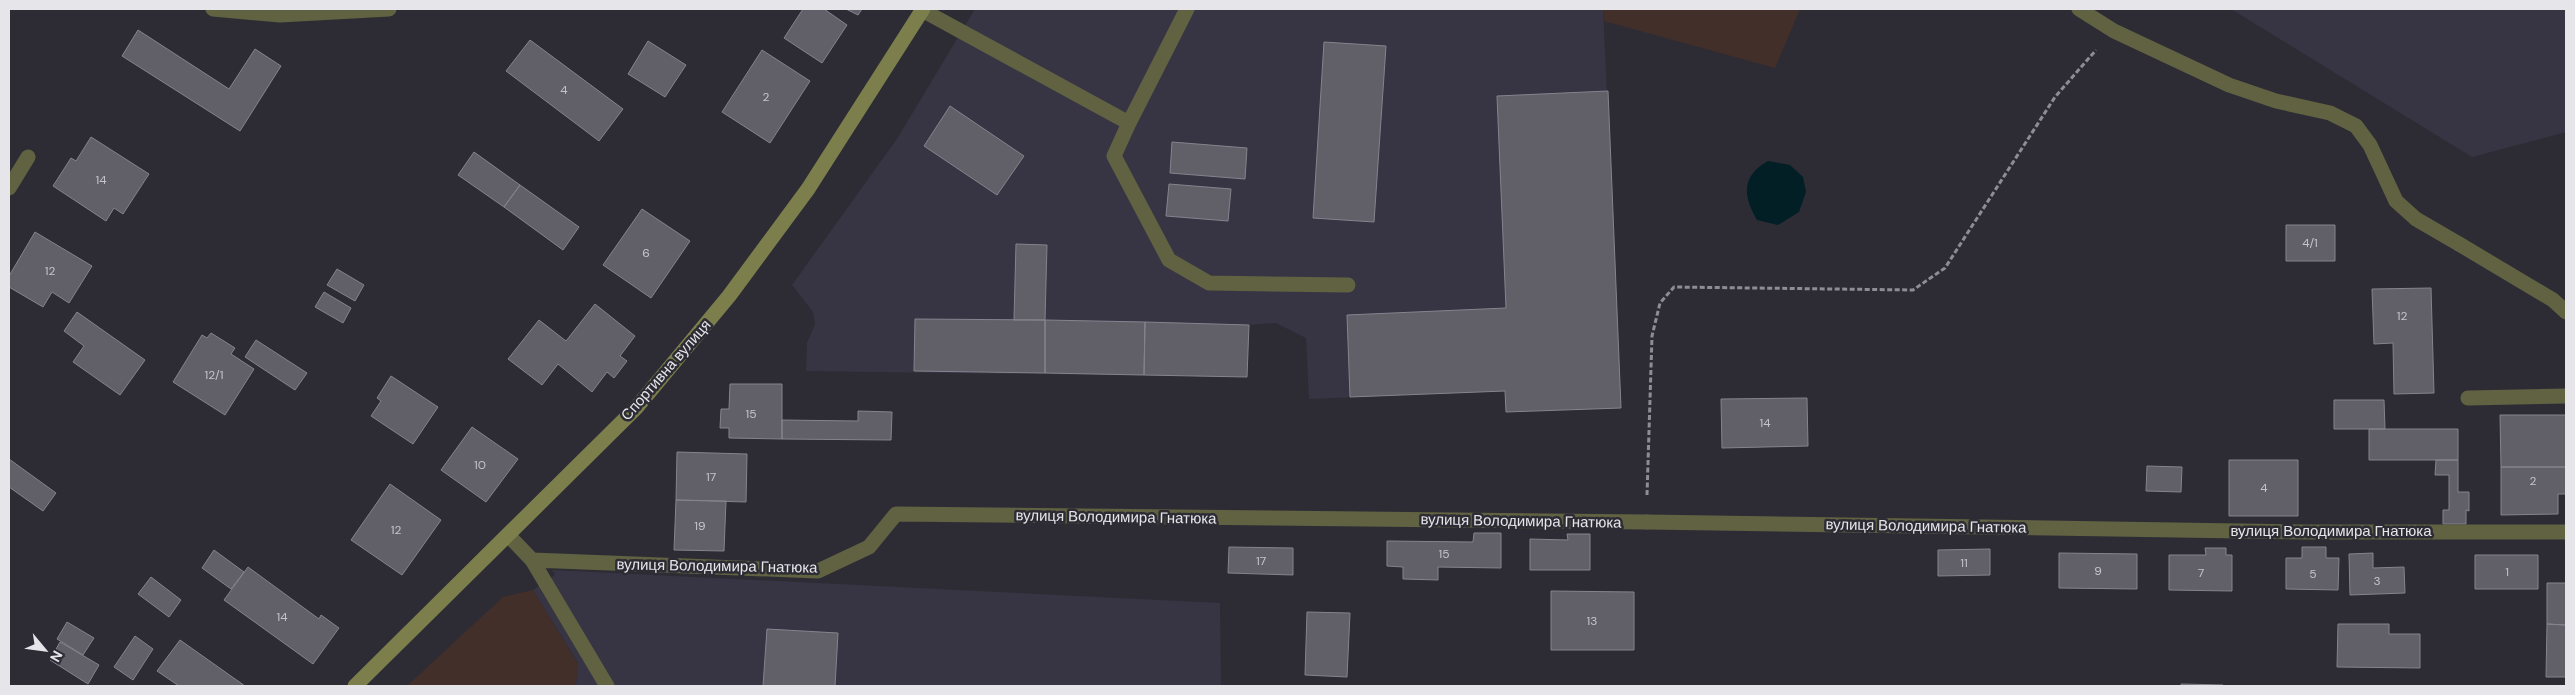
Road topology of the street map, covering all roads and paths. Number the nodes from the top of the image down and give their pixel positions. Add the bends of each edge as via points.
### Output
1 (213, 9) edge
2 (389, 9) edge
3 (1187, 9) edge
4 (2079, 9) edge
5 (923, 10) edge
6 (2114, 31) junction
7 (1129, 123) junction
8 (28, 157) dead end
9 (9, 188) edge
10 (1348, 285) dead end
11 (2566, 312) edge
12 (2566, 396) edge
13 (2468, 398) dead end
14 (1647, 522) junction
15 (2566, 532) edge
16 (508, 535) junction
17 (532, 560) junction
18 (355, 686) edge
19 (607, 686) edge

1 - 2 street via 280,15
3 - 7 street
4 - 6 street
5 - 7 street
5 - 16 street, Спортивна вулиця via 808,189 729,296 636,408
6 - 11 street via 2229,85 2276,101 2330,113 2356,126 2370,145 2396,202 2416,219 2553,300
6 - 14 path via 2055,97 1945,268 1913,290 1674,287 1660,303 1652,336
7 - 10 street via 1114,156 1169,260 1210,283
8 - 9 street
12 - 13 street
14 - 15 street, вулиця Володимира Гнатюка via 2307,532
14 - 17 street, вулиця Володимира Гнатюка via 896,514 869,547 818,571
16 - 17 street
16 - 18 street, Спортивна вулиця
17 - 19 street

